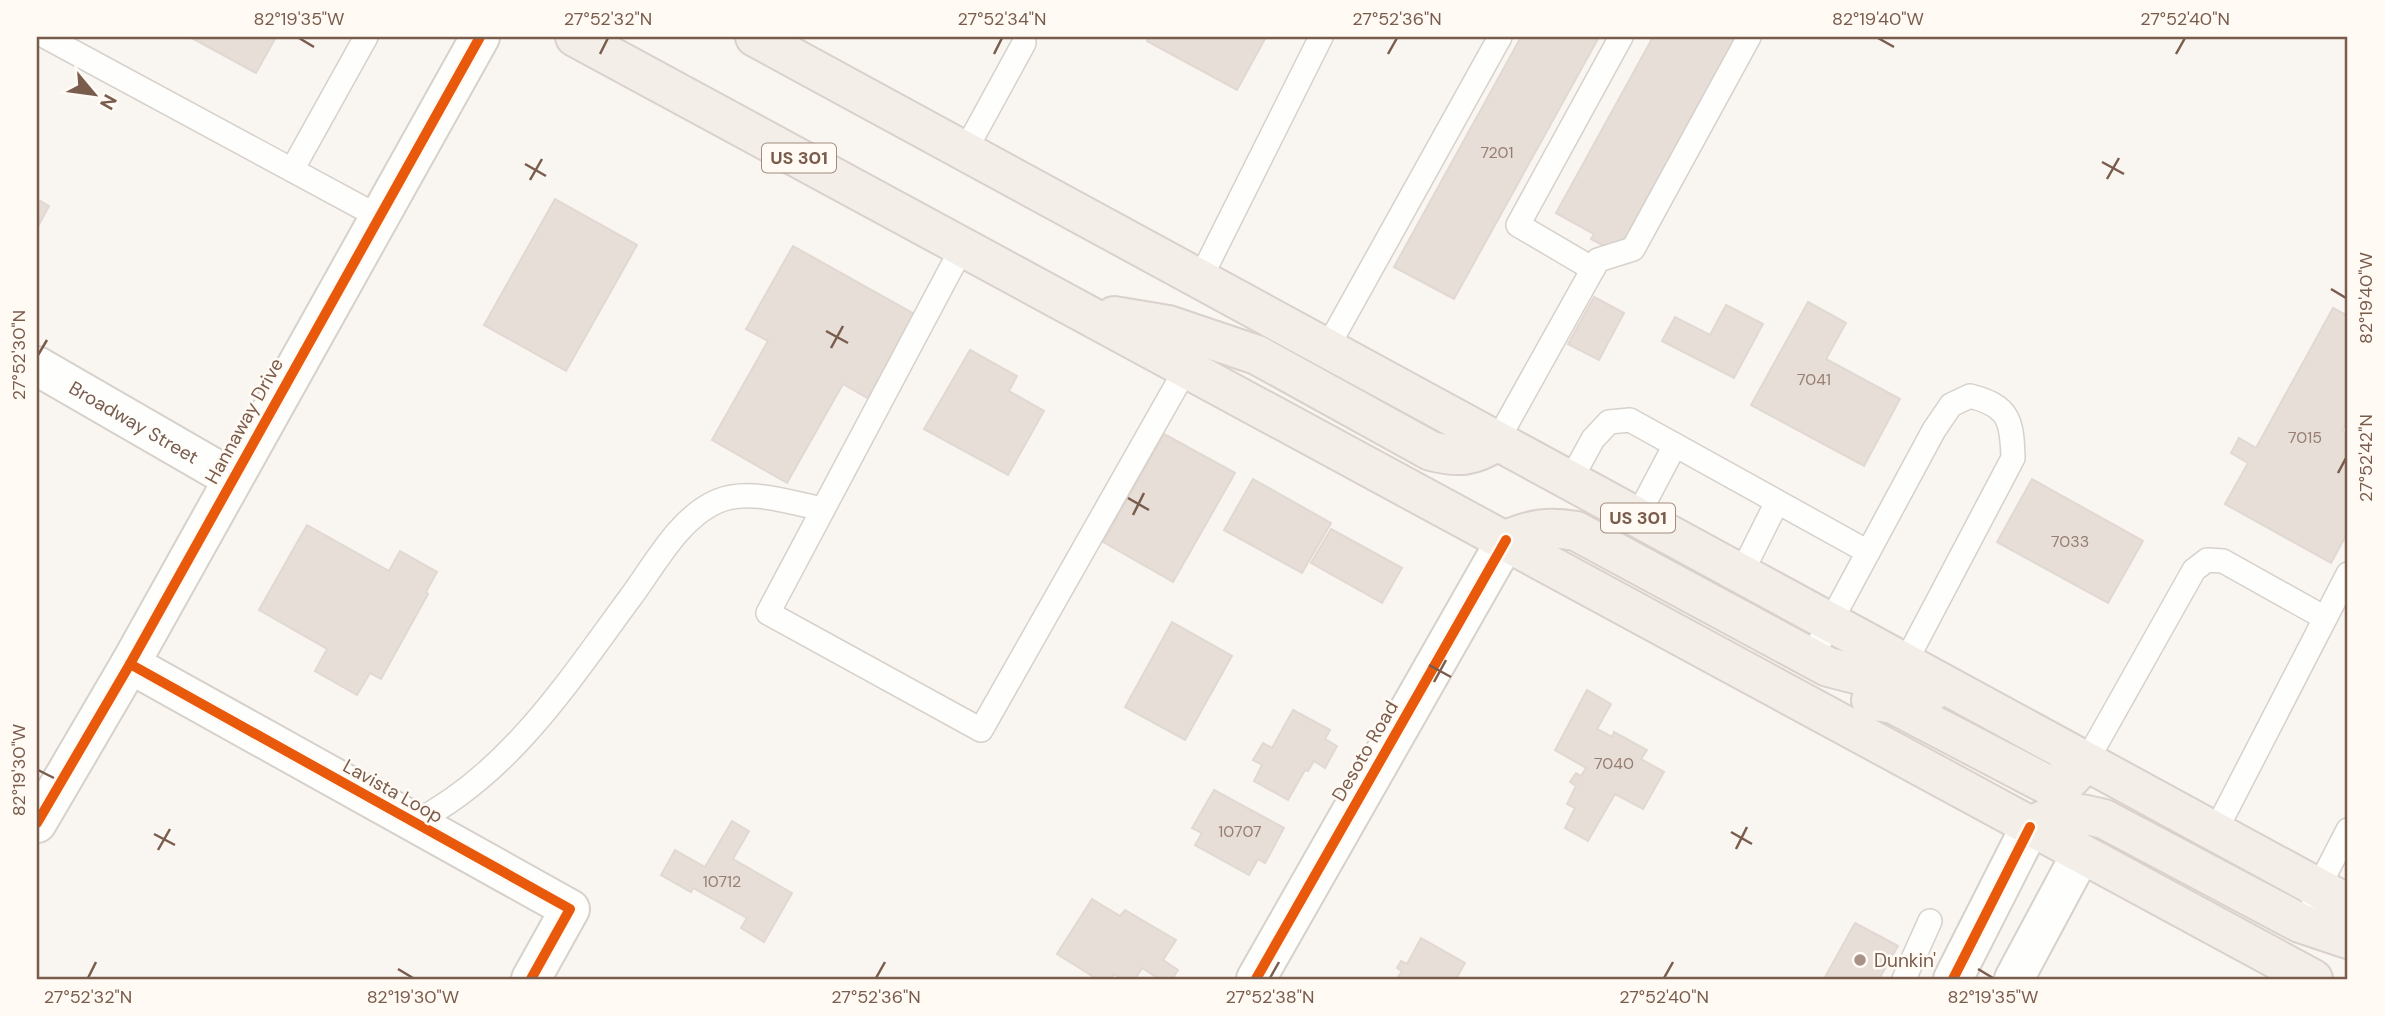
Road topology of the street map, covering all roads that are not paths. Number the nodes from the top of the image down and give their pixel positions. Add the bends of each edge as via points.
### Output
1 (46, 37) edge
2 (366, 37) edge
3 (480, 37) edge
4 (575, 37) edge
5 (755, 37) edge
6 (1321, 37) edge
7 (1500, 37) edge
8 (1621, 37) edge
9 (1749, 37) edge
10 (1024, 43) dead end
11 (965, 151) junction
12 (292, 170) junction
13 (379, 217) junction
14 (963, 246) junction
15 (1593, 269) junction
16 (1200, 279) junction
17 (1084, 310) junction
18 (1326, 348) junction
19 (37, 366) edge
20 (1187, 367) junction
21 (1497, 441) junction
22 (1675, 445) junction
23 (232, 478) junction
24 (1570, 481) junction
25 (1777, 502) junction
26 (823, 509) junction
27 (1637, 517) junction
28 (1506, 540) junction
29 (1868, 552) junction
30 (1741, 573) junction
31 (2348, 574) edge
32 (2325, 618) junction
33 (1830, 622) junction
34 (1811, 658) junction
35 (1905, 663) junction
36 (130, 664) junction
37 (1756, 677) junction
38 (1987, 707) junction
39 (2086, 762) junction
40 (39, 814) edge
41 (415, 822) junction
42 (2030, 827) junction
43 (2348, 830) edge
44 (2215, 832) junction
45 (2081, 854) junction
46 (2333, 896) edge
47 (1930, 921) dead end
48 (2300, 923) junction
49 (2348, 939) edge
50 (531, 979) edge
51 (1256, 979) edge
52 (1904, 979) edge
53 (1953, 979) edge
54 (2014, 979) edge
55 (2313, 979) edge

1 - 12 lane
2 - 12 lane
3 - 13 street, Hannaway Drive
4 - 14 main road, US 301
5 - 11 main road, US 301
6 - 16 lane
7 - 18 lane
8 - 15 lane via 1518,225
9 - 15 lane via 1633,249 1598,260
10 - 11 lane
11 - 16 main road, US 301
12 - 13 lane
13 - 23 street, Hannaway Drive
14 - 17 main road, US 301
14 - 26 lane
15 - 21 lane
16 - 18 main road, US 301
17 - 20 main road, US 301
17 - 21 main road via 1168,326 1257,355 1431,451 1456,457 1479,453
18 - 21 main road, US 301
19 - 23 street, Broadway Street
20 - 26 lane via 982,730 768,613
20 - 28 main road, US 301
21 - 24 main road, US 301
22 - 24 lane via 1630,420 1609,422 1593,439
22 - 25 lane
22 - 27 lane
23 - 36 street, Hannaway Drive
24 - 27 main road, US 301
25 - 29 lane
25 - 30 lane
26 - 41 lane via 759,496 719,500 685,524 505,758 443,808
27 - 30 main road, US 301
28 - 34 main road via 1529,529 1576,531
28 - 37 main road, US 301
28 - 51 street, Desoto Road
29 - 33 lane
29 - 35 lane via 1951,405 1970,396 1995,402 2012,426 2013,458
30 - 33 main road, US 301
31 - 32 lane
32 - 39 lane via 2223,561 2207,559 2194,570
32 - 44 lane
33 - 34 lane
33 - 35 main road, US 301
34 - 38 main road via 1828,667
35 - 38 main road, US 301
36 - 40 street, Hannaway Drive
36 - 41 street, Lavista Loop
37 - 39 main road via 1893,704 2046,784 2067,782
37 - 42 main road, US 301
38 - 39 main road, US 301
39 - 44 main road, US 301
41 - 50 street, Lavista Loop via 570,909
42 - 45 main road, US 301
42 - 48 main road via 2051,814 2074,812 2104,819
42 - 53 street
43 - 46 lane
44 - 46 main road, US 301
45 - 54 street
45 - 55 main road, US 301
46 - 48 lane
47 - 52 lane
48 - 49 main road

